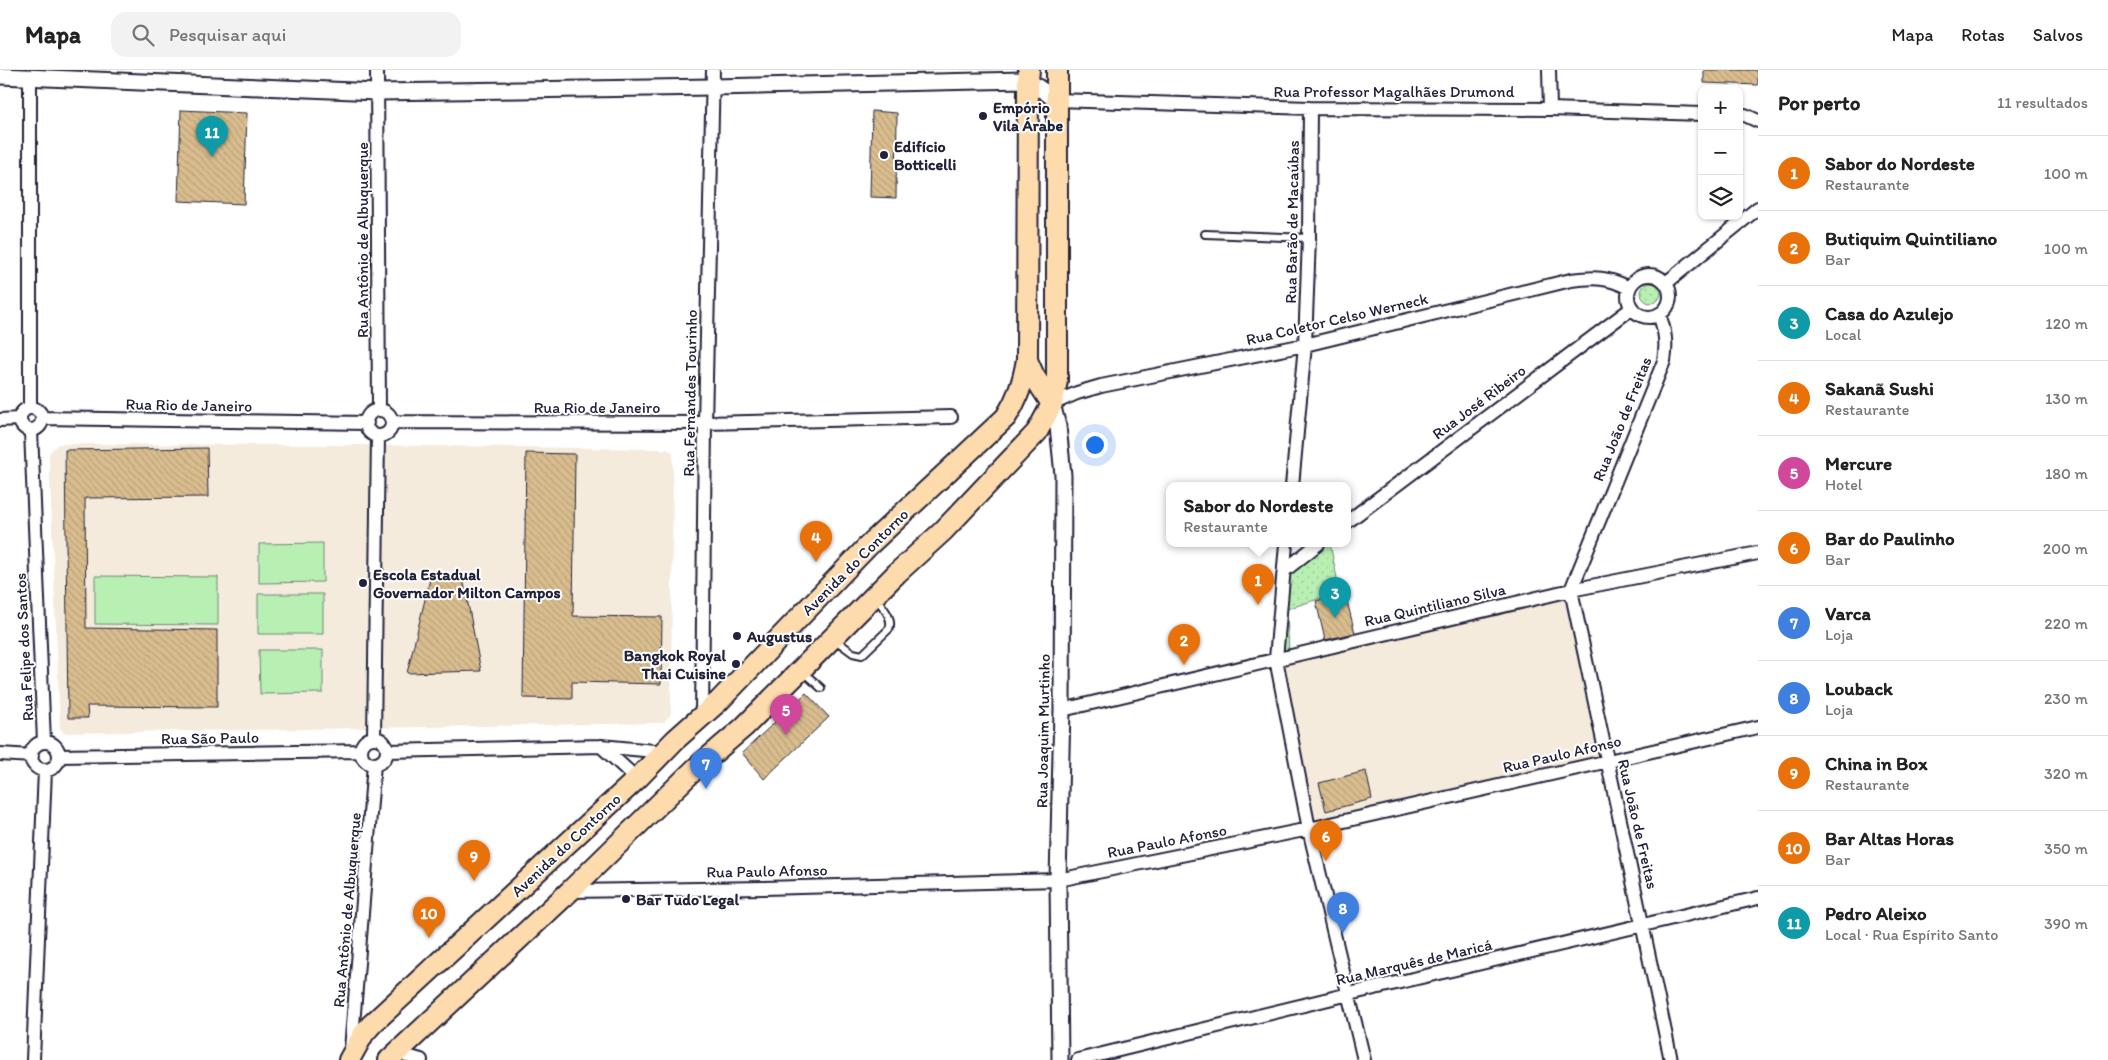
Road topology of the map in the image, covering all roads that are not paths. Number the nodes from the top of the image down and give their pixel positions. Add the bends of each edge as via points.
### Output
1 (377, 70) edge
2 (713, 70) edge
3 (1056, 70) edge
4 (1549, 70) edge
5 (1028, 75) edge
6 (0, 76) edge
7 (30, 76) junction
8 (713, 87) junction
9 (377, 92) junction
10 (1056, 100) junction
11 (1310, 108) junction
12 (1550, 109) junction
13 (1698, 114) edge
14 (1743, 115) edge
15 (1758, 121) edge
16 (1758, 208) edge
17 (1205, 234) dead end
18 (1309, 238) junction
19 (1666, 283) junction
20 (1629, 288) junction
21 (1632, 308) junction
22 (1659, 314) junction
23 (1305, 345) junction
24 (1027, 360) junction
25 (1052, 404) junction
26 (30, 408) junction
27 (379, 410) junction
28 (951, 417) dead end
29 (42, 418) junction
30 (0, 420) edge
31 (19, 420) junction
32 (392, 422) junction
33 (366, 423) junction
34 (705, 423) junction
35 (31, 430) junction
36 (378, 436) junction
37 (1292, 482) edge
38 (1351, 519) edge
39 (1286, 547) edge
40 (1314, 547) edge
41 (1758, 553) edge
42 (1284, 571) junction
43 (1571, 590) junction
44 (875, 596) junction
45 (833, 638) junction
46 (1276, 659) junction
47 (801, 670) junction
48 (821, 688) dead end
49 (1062, 710) junction
50 (702, 717) junction
51 (1758, 727) edge
52 (374, 737) junction
53 (44, 742) junction
54 (601, 746) junction
55 (361, 751) junction
56 (388, 751) junction
57 (665, 752) junction
58 (0, 754) edge
59 (32, 756) junction
60 (59, 756) junction
61 (1607, 760) junction
62 (374, 764) junction
63 (45, 770) junction
64 (637, 780) junction
65 (1309, 829) junction
66 (1058, 880) junction
67 (570, 891) junction
68 (1758, 898) edge
69 (1643, 924) junction
70 (1349, 994) junction
71 (393, 1056) edge
72 (350, 1059) edge
73 (33, 1060) edge
74 (421, 1060) edge
75 (1060, 1060) edge
76 (1078, 1060) edge
77 (1364, 1060) edge
78 (1671, 1060) edge

1 - 9 street, Rua Antônio de Albuquerque
2 - 8 street, Rua Fernandes Tourinho
3 - 10 main road
4 - 12 street
5 - 8 street
5 - 10 street
5 - 24 main road, Avenida do Contorno
6 - 7 street
7 - 9 street
7 - 26 street
8 - 9 street
8 - 34 street, Rua Fernandes Tourinho
9 - 27 street, Rua Antônio de Albuquerque
10 - 11 street, Rua Professor Magalhães Drumond
10 - 25 main road via 1057,381
11 - 12 street, Rua Professor Magalhães Drumond
11 - 18 street, Rua Barão de Macaúbas
12 - 13 street, Rua Professor Magalhães Drumond
14 - 15 street
16 - 19 street
17 - 18 lane
18 - 23 street, Rua Barão de Macaúbas
19 - 20 street via 1649,274 1637,278
19 - 22 street via 1670,296
20 - 21 street
20 - 23 street, Rua Coletor Celso Werneck via 1614,280 1572,280
21 - 22 street via 1641,316
21 - 38 street, Rua José Ribeiro
22 - 43 street, Rua João de Freitas via 1667,345 1664,361
23 - 25 street, Rua Coletor Celso Werneck via 1101,386 1077,392
23 - 37 street, Rua Barão de Macaúbas
24 - 25 main road
24 - 50 main road, Avenida do Contorno via 1022,386 1006,416 869,544
25 - 44 main road via 1037,432 1016,456
25 - 49 street, Rua Joaquim Murtinho via 1064,475
26 - 29 street via 37,410
26 - 31 street via 22,413
27 - 32 street via 386,412
27 - 33 street via 371,413
28 - 34 street, Rua Rio de Janeiro
29 - 33 street, Rua Rio de Janeiro
29 - 35 street via 40,425
30 - 31 street
31 - 35 street via 24,428
32 - 34 street, Rua Rio de Janeiro
32 - 36 street via 390,430
33 - 36 street
34 - 50 street, Rua Fernandes Tourinho
35 - 53 street, Rua Felipe dos Santos
36 - 52 street
39 - 42 street
40 - 42 street
41 - 43 street, Rua Quintiliano Silva
42 - 46 street
43 - 46 street, Rua Quintiliano Silva
43 - 61 street, Rua João de Freitas
44 - 45 main road
44 - 45 lane via 890,618 889,629 862,655 853,653
45 - 47 main road
46 - 49 street, Rua Quintiliano Silva
46 - 65 street
47 - 48 lane
47 - 67 main road
49 - 66 street, Rua Joaquim Murtinho
50 - 57 main road, Avenida do Contorno
51 - 61 street, Rua Paulo Afonso
52 - 55 street via 363,743
52 - 56 street via 385,743
53 - 59 street via 37,745
53 - 60 street via 56,748
54 - 56 street
54 - 57 street
54 - 64 street
55 - 60 street, Rua São Paulo
55 - 62 street via 364,759
56 - 62 street via 385,759
57 - 64 main road, Avenida do Contorno
58 - 59 street
59 - 63 street via 37,767
60 - 63 street via 56,764
61 - 65 street, Rua Paulo Afonso
61 - 69 street, Rua João de Freitas
62 - 72 street, Rua Antônio de Albuquerque
63 - 73 street
64 - 72 main road, Avenida do Contorno via 372,1024
65 - 66 street, Rua Paulo Afonso
65 - 70 street
66 - 67 street, Rua Paulo Afonso
66 - 75 street, Rua Joaquim Murtinho
67 - 71 main road
68 - 69 street, Rua Marquês de Maricá
69 - 70 street, Rua Marquês de Maricá
69 - 78 street, Rua João de Freitas
70 - 76 street, Rua Marquês de Maricá
70 - 77 street
71 - 74 street

